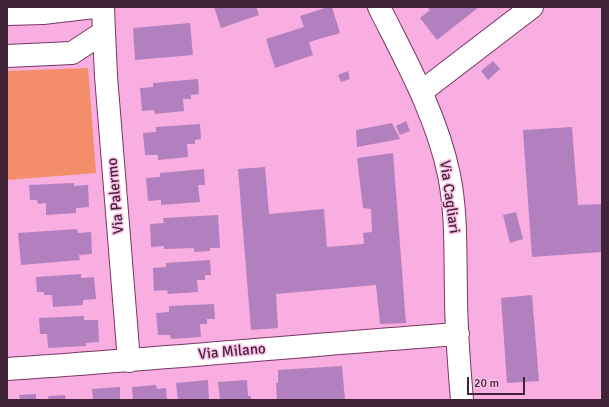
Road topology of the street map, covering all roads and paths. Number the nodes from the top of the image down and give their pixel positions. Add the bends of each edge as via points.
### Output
1 (94, 7) edge
2 (103, 7) edge
3 (379, 7) edge
4 (532, 7) edge
5 (7, 14) edge
6 (104, 32) junction
7 (7, 56) edge
8 (421, 92) junction
9 (458, 334) junction
10 (129, 361) junction
11 (7, 369) edge
12 (462, 400) edge

1 - 5 street
2 - 6 street, Via Palermo
3 - 8 street, Via Cagliari
4 - 8 street
6 - 7 street via 72,53
6 - 10 street, Via Palermo
8 - 9 street, Via Cagliari via 438,136 449,176
9 - 10 street, Via Milano
9 - 12 street, Via Cagliari
10 - 11 street, Via Milano

